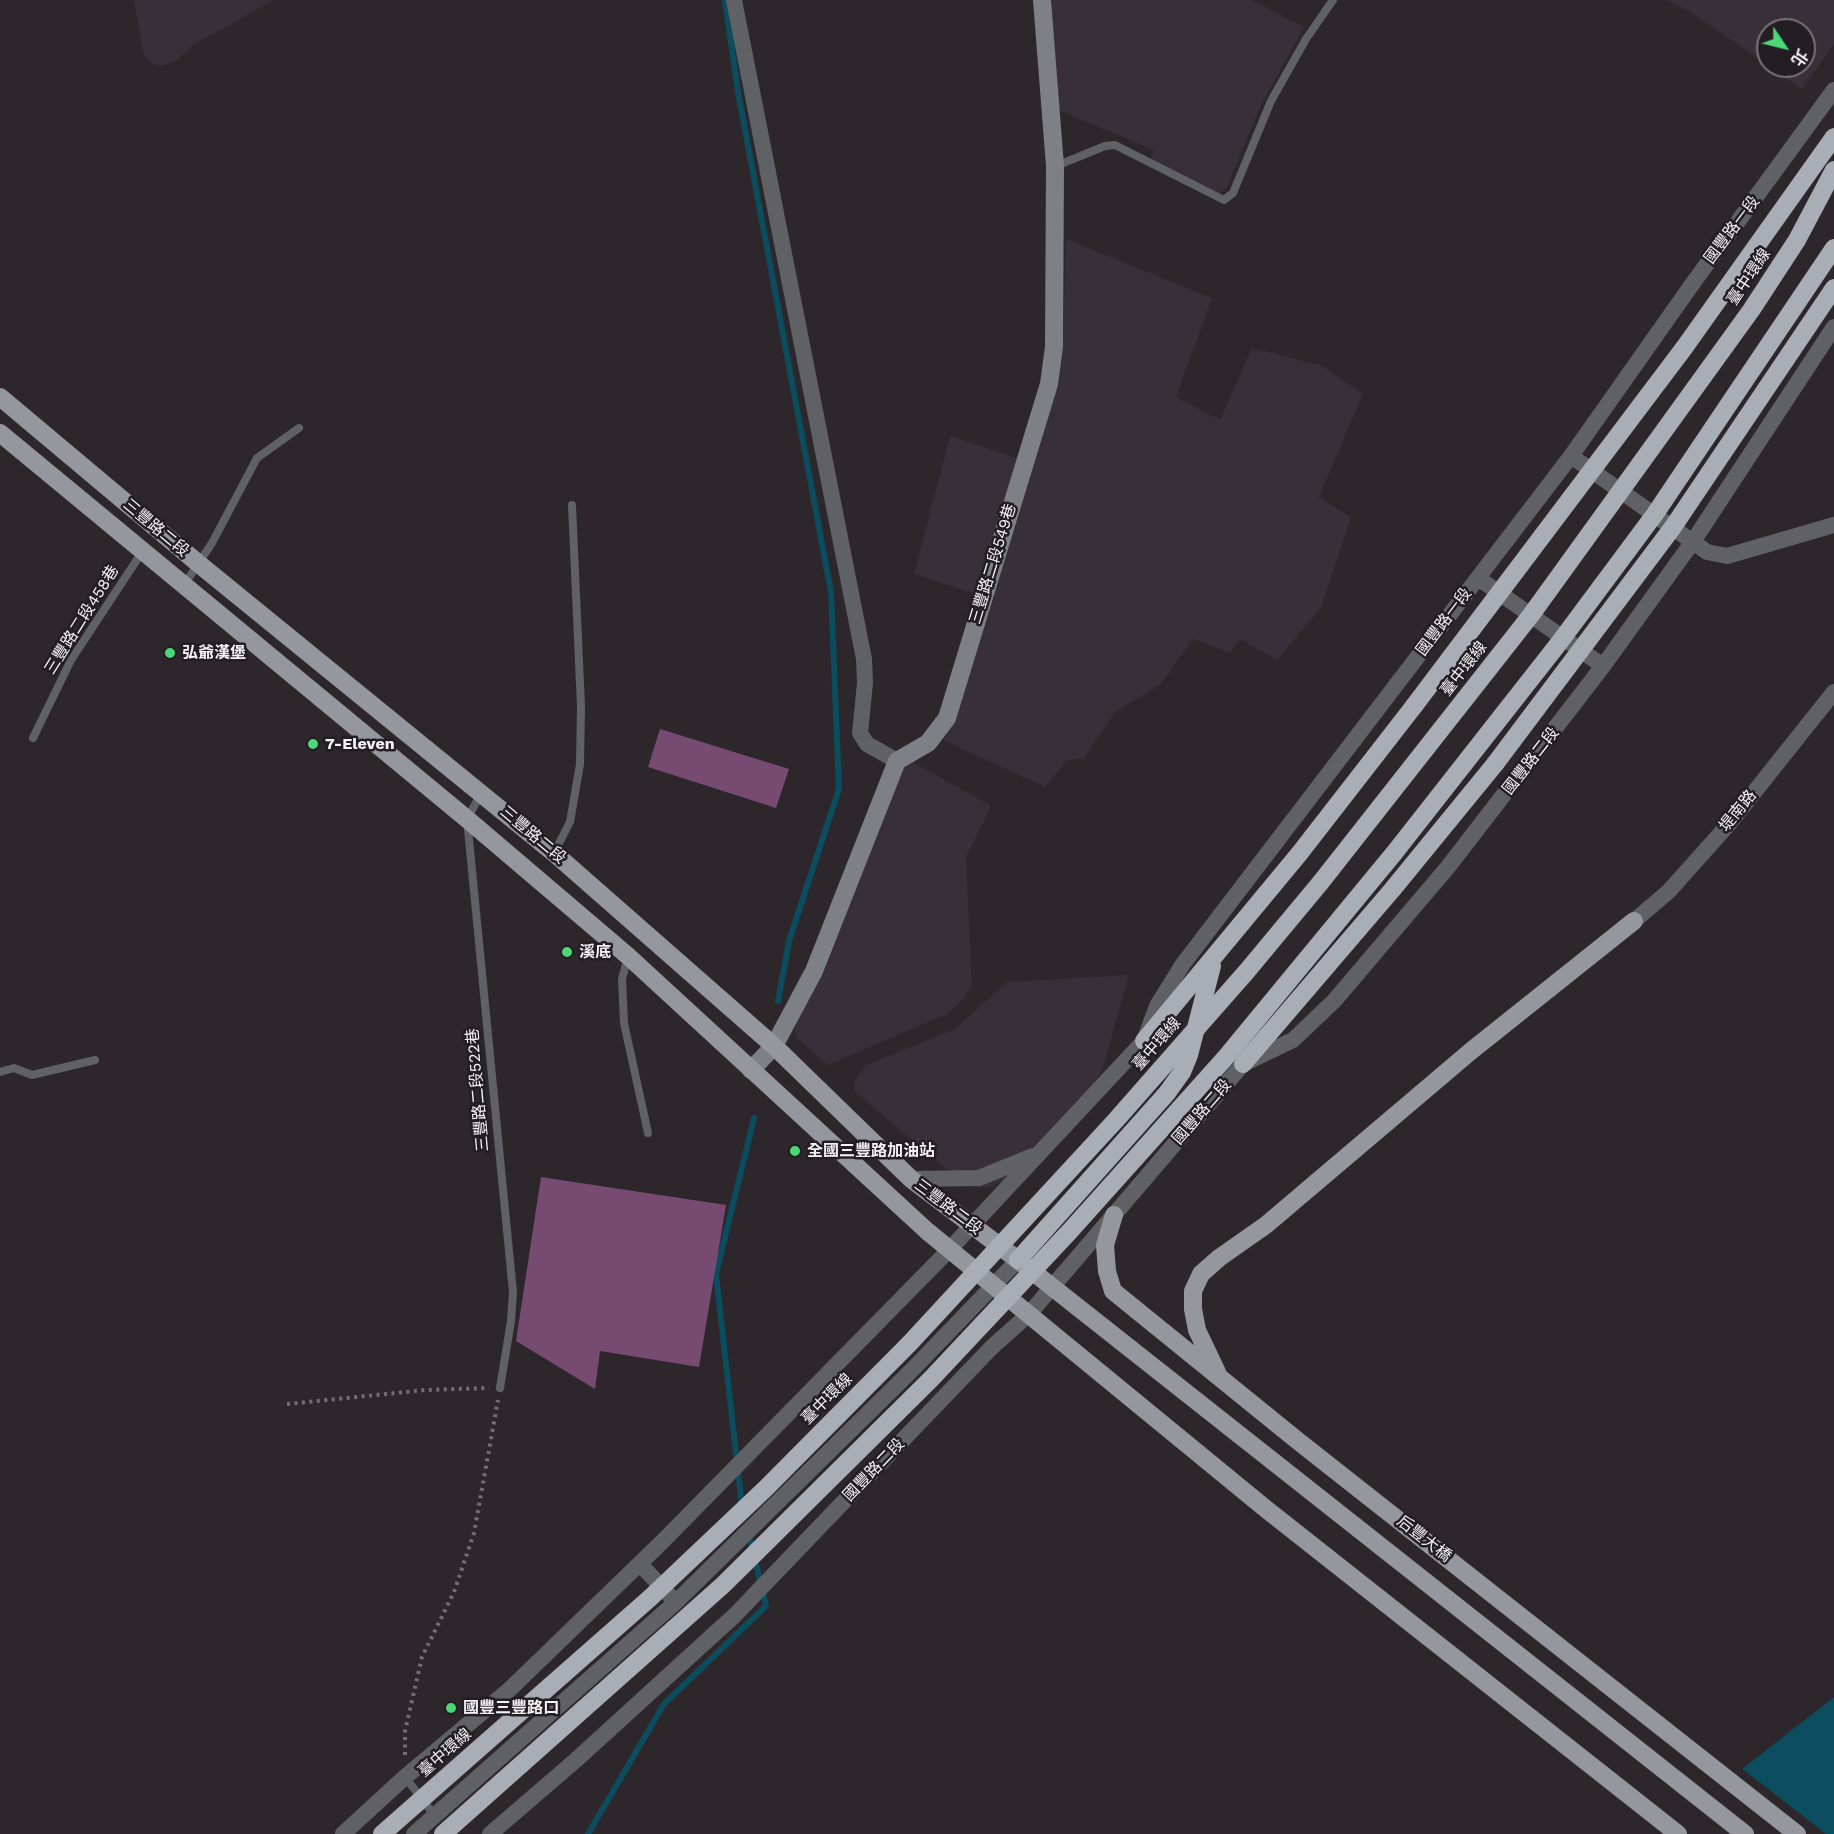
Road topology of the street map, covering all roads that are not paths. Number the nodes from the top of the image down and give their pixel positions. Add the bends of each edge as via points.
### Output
1 (734, 0) edge
2 (1042, 0) edge
3 (1333, 0) edge
4 (1834, 90) edge
5 (1834, 137) edge
6 (1055, 166) junction
7 (1834, 170) edge
8 (1834, 248) edge
9 (1834, 288) edge
10 (1834, 327) edge
11 (0, 397) edge
12 (299, 428) dead end
13 (0, 433) edge
14 (1571, 456) junction
15 (572, 505) dead end
16 (1834, 525) edge
17 (1694, 540) junction
18 (142, 552) junction
19 (199, 564) junction
20 (1478, 578) junction
21 (184, 586) junction
22 (1604, 666) junction
23 (1834, 692) edge
24 (33, 738) dead end
25 (897, 761) junction
26 (482, 792) junction
27 (468, 819) junction
28 (554, 853) junction
29 (1634, 921) joint
30 (628, 956) junction
31 (1213, 961) junction
32 (1144, 1041) junction
33 (774, 1046) junction
34 (95, 1060) dead end
35 (1243, 1064) junction
36 (751, 1070) junction
37 (0, 1072) edge
38 (648, 1132) dead end
39 (1049, 1145) junction
40 (911, 1179) junction
41 (1114, 1215) junction
42 (972, 1225) junction
43 (950, 1249) junction
44 (1018, 1260) junction
45 (994, 1285) junction
46 (1052, 1289) junction
47 (1029, 1314) junction
48 (1219, 1377) junction
49 (500, 1388) road end
50 (640, 1564) junction
51 (676, 1602) junction
52 (405, 1777) junction
53 (435, 1816) junction
54 (343, 1834) edge
55 (382, 1834) edge
56 (414, 1834) edge
57 (443, 1834) edge
58 (490, 1834) edge
59 (1678, 1834) edge
60 (1744, 1834) edge
61 (1797, 1834) edge

1 - 25 street via 864,659 866,683 860,733 867,744
2 - 6 street, 三豐路二段549巷
3 - 6 lane via 1276,93 1233,193 1224,200 1115,145
4 - 14 street, 國豐路一段
5 - 31 highway, bridge via 1684,348 1414,706
6 - 25 street, 三豐路二段549巷 via 1054,347 1049,384 947,718 928,743
7 - 55 highway, 臺中環線, bridge via 1797,240 1752,309 1531,615 1247,971 927,1325 765,1490 650,1599
8 - 57 highway, bridge via 1655,514 1559,643 1395,852 1226,1057 930,1379 723,1586
9 - 35 highway, bridge via 1673,527 1495,764
10 - 17 street, 國豐路二段
11 - 19 main road, 三豐路二段
12 - 19 lane via 256,458
13 - 18 main road, 三豐路二段
14 - 17 street
14 - 20 street, 國豐路一段
15 - 28 lane via 581,694 580,764 570,822
16 - 17 street via 1726,556 1707,552
17 - 22 street, 國豐路二段
18 - 21 main road, 三豐路二段
18 - 24 lane, 三豐路二段458巷 via 71,660
19 - 21 lane
19 - 26 main road, 三豐路二段
20 - 22 street
20 - 32 street, 國豐路一段 via 1183,964 1157,1006
21 - 27 main road, 三豐路二段
22 - 35 street, 國豐路二段 via 1449,867 1334,1001 1293,1040
23 - 29 street, 堤南路 via 1728,825 1669,891
25 - 33 street via 814,970
26 - 27 lane
26 - 28 main road, 三豐路二段
27 - 30 main road, 三豐路二段
27 - 49 lane, 三豐路二段522巷 via 513,1292
28 - 33 main road, 三豐路二段
29 - 48 main road via 1471,1051 1266,1225 1201,1274 1193,1291 1193,1309 1197,1330
30 - 36 main road, 三豐路二段
30 - 38 lane via 622,979 624,1023
31 - 32 highway
31 - 44 highway via 1182,1072
32 - 39 street, 國豐路一段
33 - 36 street
33 - 40 main road, 三豐路二段
34 - 37 lane via 32,1075 14,1068
35 - 41 street, 國豐路二段
36 - 43 main road, 三豐路二段
39 - 40 street via 1026,1161 979,1178
39 - 42 street
40 - 42 main road, 三豐路二段
41 - 46 street, 國豐路二段
41 - 48 main road, 后豐大橋 via 1105,1245 1113,1291
42 - 43 street
42 - 44 main road, 三豐路二段
43 - 45 main road, 三豐路二段
43 - 50 street
44 - 45 street
44 - 46 main road, 三豐路二段
45 - 47 main road, 三豐路二段
45 - 51 street
46 - 47 street, 國豐路二段
46 - 60 main road, 后豐大橋
47 - 58 street, 國豐路二段 via 992,1347 735,1615
47 - 59 main road via 1266,1509
48 - 61 main road, 后豐大橋
50 - 51 street
50 - 52 street via 509,1690
51 - 53 street
52 - 53 lane
52 - 54 street
53 - 56 street

